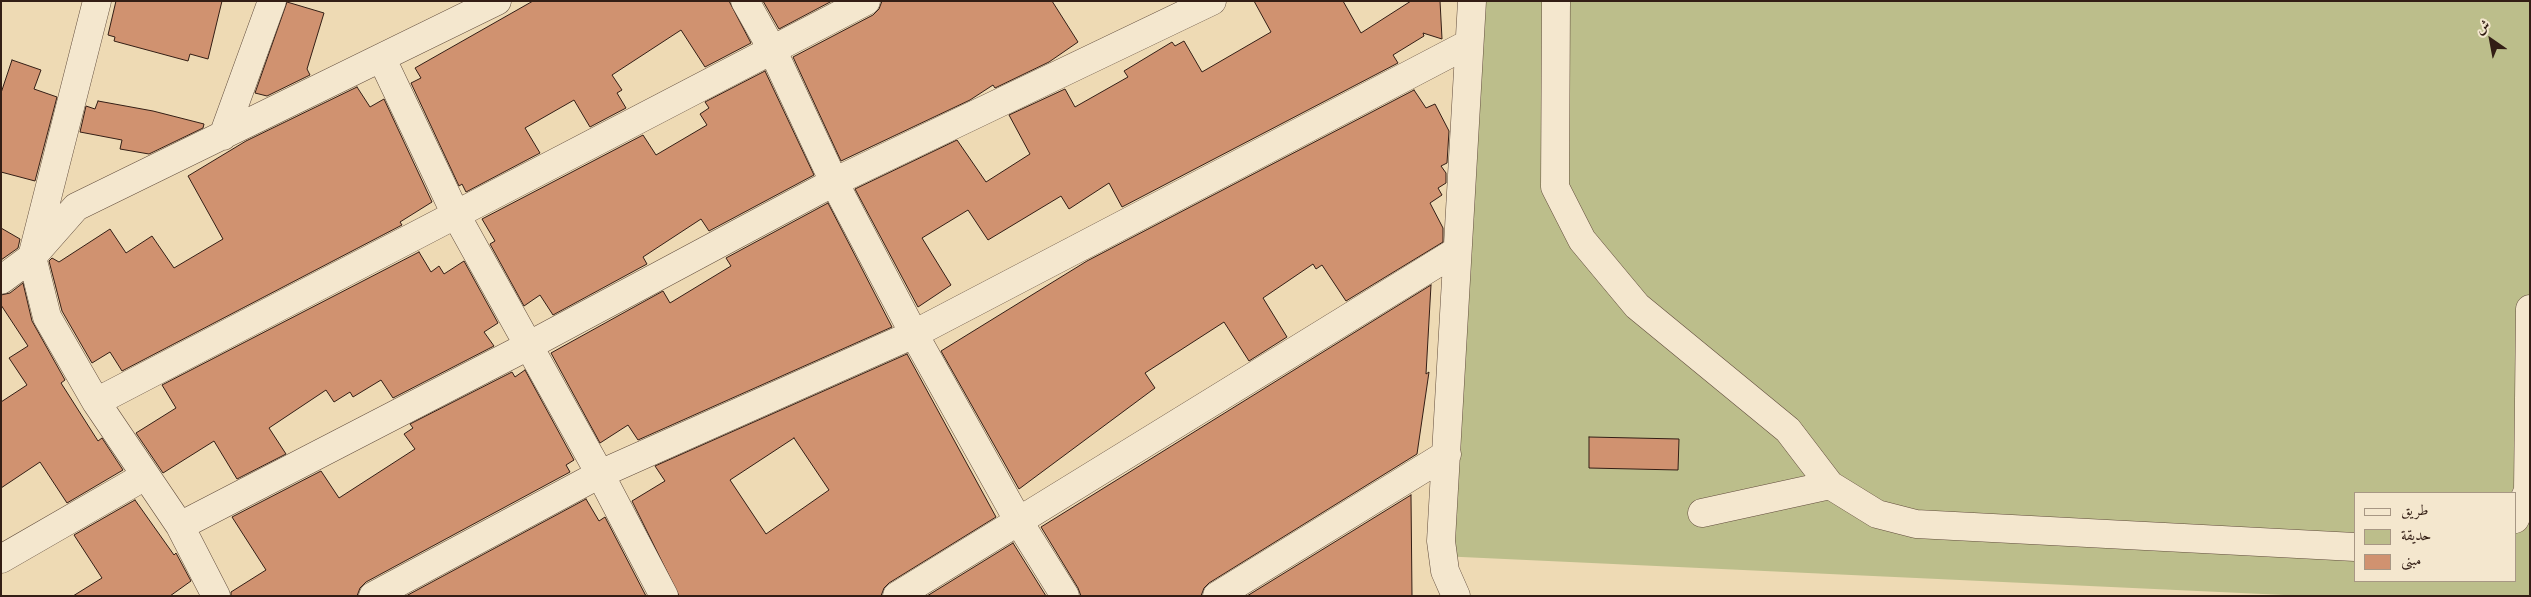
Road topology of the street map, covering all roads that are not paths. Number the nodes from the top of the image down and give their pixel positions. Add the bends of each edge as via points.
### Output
1 (97, 1) edge
2 (272, 1) edge
3 (497, 1) edge
4 (745, 1) edge
5 (866, 1) edge
6 (1212, 1) edge
7 (1472, 1) edge
8 (1556, 1) edge
9 (460, 11) edge
10 (1468, 44) junction
11 (772, 48) junction
12 (382, 58) junction
13 (223, 136) junction
14 (834, 182) junction
15 (456, 215) junction
16 (1457, 251) junction
17 (32, 257) junction
18 (1, 280) edge
19 (2530, 309) edge
20 (914, 334) junction
21 (528, 346) junction
22 (96, 402) junction
23 (1447, 454) junction
24 (600, 474) junction
25 (146, 476) junction
26 (1830, 484) junction
27 (1702, 513) dead end
28 (2516, 517) edge
29 (1019, 522) junction
30 (180, 526) junction
31 (2354, 546) edge
32 (1, 559) edge
33 (216, 596) edge
34 (373, 596) edge
35 (664, 596) edge
36 (897, 596) edge
37 (1065, 596) edge
38 (1217, 596) edge
39 (1456, 596) edge

1 - 17 street
2 - 13 street
3 - 9 street
4 - 11 street
5 - 11 street
6 - 14 street
7 - 10 street
8 - 26 street via 1555,187 1582,240 1638,306 1788,430
9 - 12 street
10 - 16 street
10 - 20 street
11 - 14 street
11 - 15 street
12 - 13 street
12 - 15 street
13 - 17 street via 76,207
14 - 20 street
14 - 21 street
15 - 21 street
15 - 22 street
16 - 23 street
16 - 29 street
17 - 18 street
17 - 22 street via 47,317
19 - 28 street via 2528,491
20 - 24 street
20 - 29 street
21 - 24 street
21 - 30 street
22 - 25 street
23 - 38 street
23 - 39 street via 1441,541 1445,571
24 - 34 street
24 - 35 street
25 - 30 street
25 - 32 street
26 - 27 street
26 - 31 street via 1877,514 1916,524
29 - 36 street
29 - 37 street
30 - 33 street

